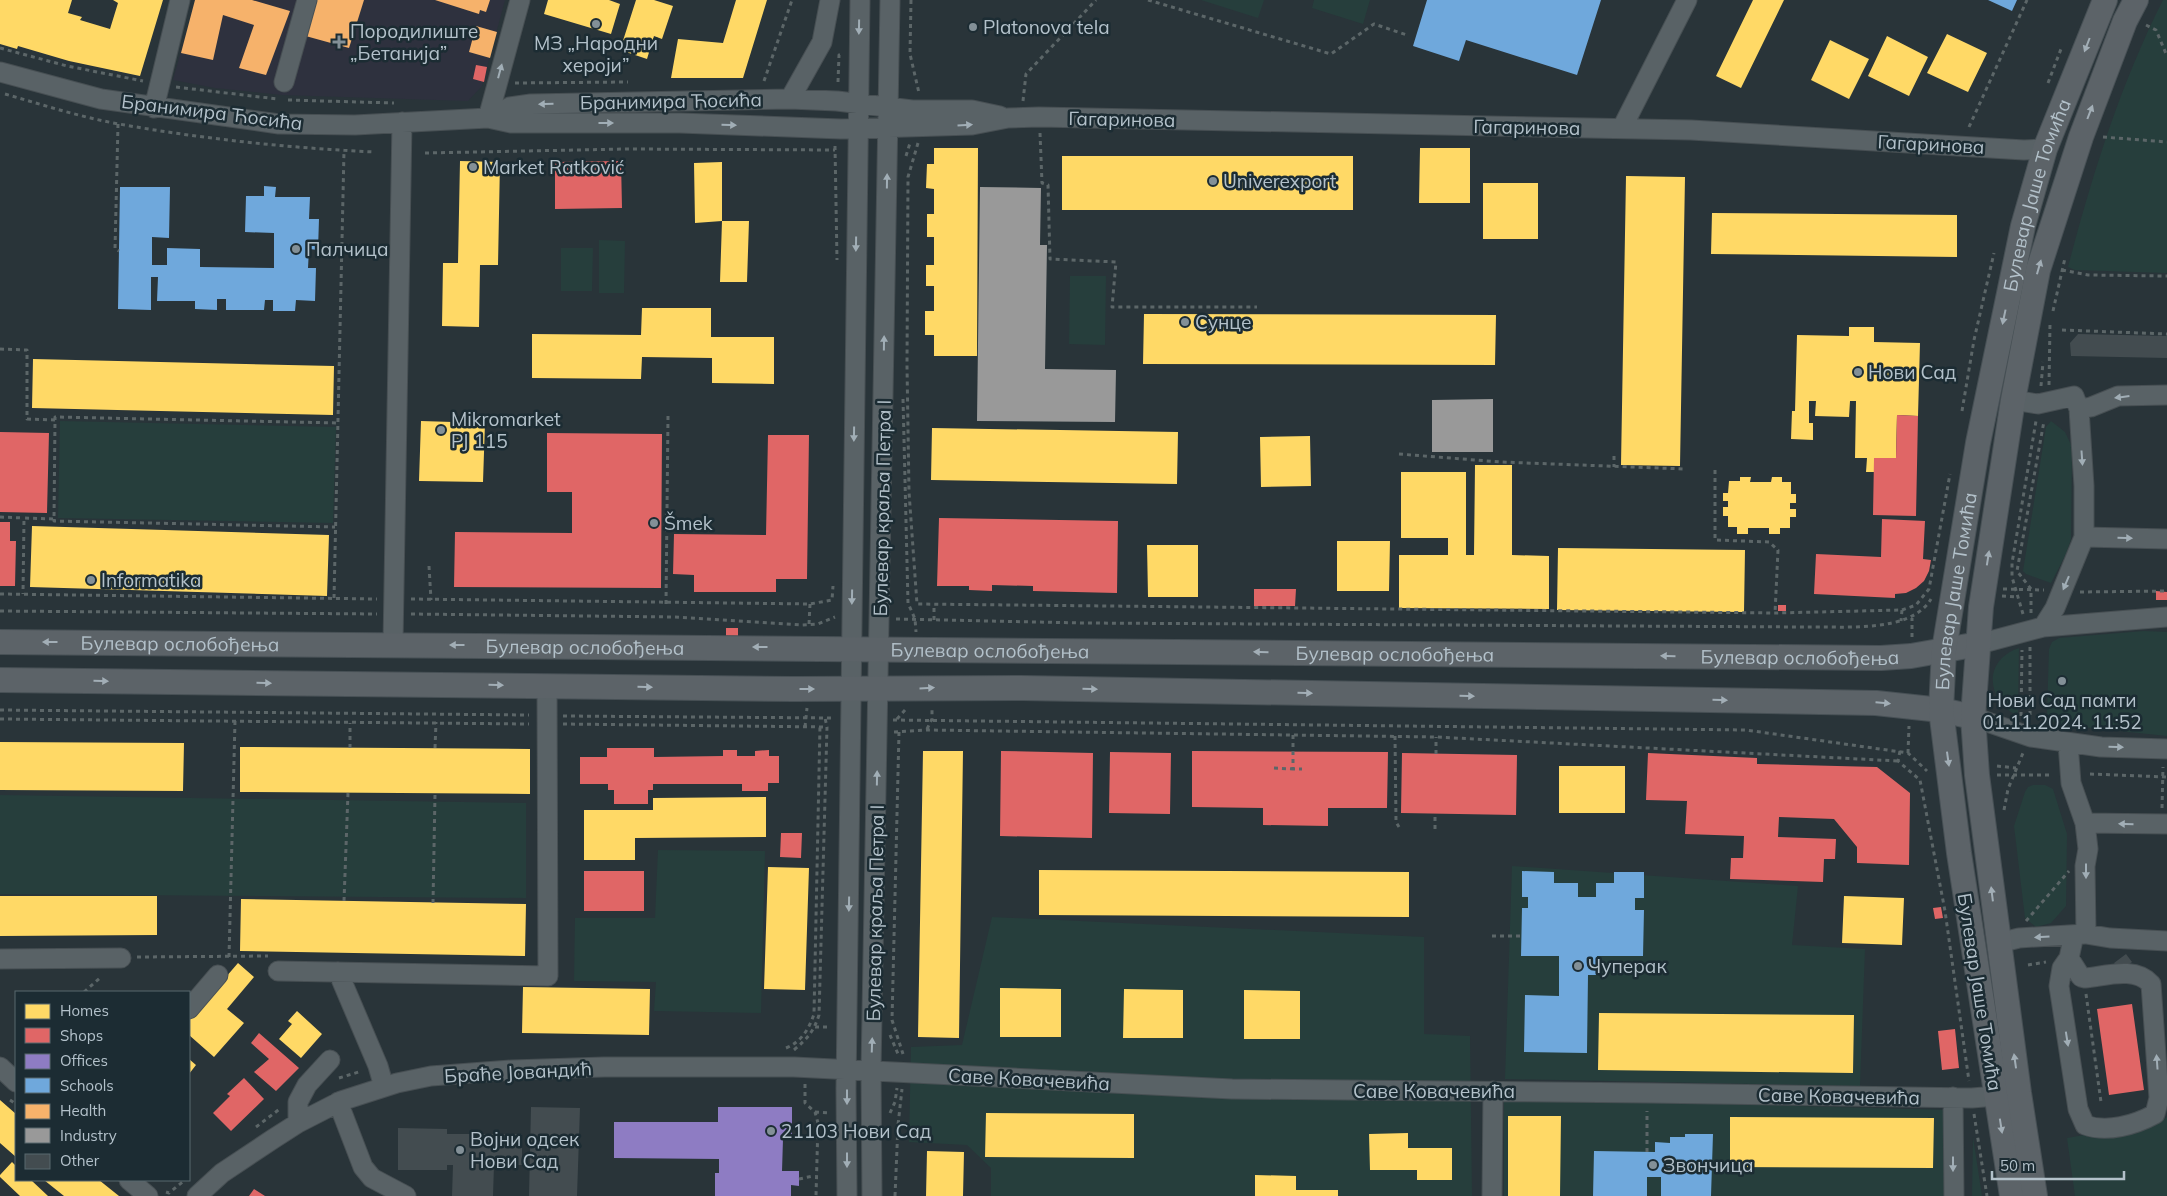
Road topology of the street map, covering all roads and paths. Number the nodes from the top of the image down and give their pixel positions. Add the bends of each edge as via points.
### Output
1 (180, 0) edge
2 (307, 0) edge
3 (520, 0) edge
4 (792, 0) edge
5 (830, 0) edge
6 (860, 0) edge
7 (890, 0) edge
8 (911, 0) edge
9 (1096, 0) edge
10 (1148, 0) edge
11 (1686, 0) edge
12 (2027, 0) edge
13 (2106, 0) edge
14 (2144, 11) edge
15 (2145, 25) junction
16 (2143, 34) dead end
17 (1408, 35) dead end
18 (0, 48) edge
19 (839, 55) dead end
20 (2167, 56) edge
21 (0, 72) edge
22 (764, 81) dead end
23 (284, 82) dead end
24 (838, 82) dead end
25 (158, 85) junction
26 (790, 99) junction
27 (395, 103) dead end
28 (858, 103) junction
29 (888, 107) junction
30 (154, 108) junction
31 (923, 109) junction
32 (488, 118) junction
33 (1023, 118) junction
34 (402, 122) junction
35 (118, 124) dead end
36 (1968, 127) dead end
37 (887, 128) junction
38 (917, 128) junction
39 (1622, 128) junction
40 (2104, 128) dead end
41 (857, 129) junction
42 (2100, 137) junction
43 (2167, 142) edge
44 (2100, 146) dead end
45 (344, 150) dead end
46 (835, 150) dead end
47 (2045, 150) junction
48 (426, 153) dead end
49 (905, 162) dead end
50 (119, 251) dead end
51 (2068, 251) dead end
52 (2062, 252) dead end
53 (2062, 270) junction
54 (2167, 276) edge
55 (1257, 307) dead end
56 (2047, 315) dead end
57 (2045, 324) dead end
58 (902, 330) dead end
59 (2062, 330) dead end
60 (2045, 333) dead end
61 (2167, 334) edge
62 (0, 349) edge
63 (2043, 352) dead end
64 (2167, 395) edge
65 (2013, 400) junction
66 (2042, 404) junction
67 (2079, 409) junction
68 (668, 416) dead end
69 (55, 420) junction
70 (338, 423) junction
71 (1399, 454) dead end
72 (1614, 456) dead end
73 (1614, 467) junction
74 (1685, 469) dead end
75 (1715, 470) dead end
76 (0, 517) edge
77 (24, 518) junction
78 (54, 519) junction
79 (335, 527) junction
80 (2084, 537) junction
81 (2167, 539) edge
82 (429, 566) dead end
83 (1929, 589) dead end
84 (23, 594) dead end
85 (2000, 596) dead end
86 (2019, 597) junction
87 (334, 598) dead end
88 (431, 600) dead end
89 (908, 603) junction
90 (666, 604) dead end
91 (810, 604) dead end
92 (917, 604) junction
93 (934, 604) junction
94 (1902, 610) junction
95 (1922, 610) dead end
96 (0, 611) edge
97 (1775, 613) junction
98 (394, 614) junction
99 (2023, 614) dead end
100 (838, 617) dead end
101 (2167, 617) edge
102 (934, 620) junction
103 (2037, 620) junction
104 (1901, 621) junction
105 (809, 624) junction
106 (0, 642) edge
107 (393, 644) junction
108 (1979, 644) junction
109 (2030, 644) dead end
110 (2022, 647) dead end
111 (852, 648) junction
112 (879, 648) junction
113 (1944, 650) junction
114 (0, 680) edge
115 (547, 686) junction
116 (851, 689) junction
117 (879, 689) junction
118 (807, 703) dead end
119 (932, 704) dead end
120 (0, 710) edge
121 (1941, 710) junction
122 (1973, 717) junction
123 (2021, 717) dead end
124 (807, 718) junction
125 (0, 719) edge
126 (932, 719) junction
127 (548, 720) junction
128 (897, 720) dead end
129 (2030, 720) dead end
130 (235, 721) junction
131 (436, 722) junction
132 (350, 723) junction
133 (820, 726) junction
134 (805, 727) junction
135 (827, 727) junction
136 (927, 730) junction
137 (1293, 735) junction
138 (1395, 736) junction
139 (1436, 737) junction
140 (2068, 743) junction
141 (350, 748) dead end
142 (436, 748) dead end
143 (2024, 749) dead end
144 (2165, 749) edge
145 (1436, 754) dead end
146 (1898, 761) junction
147 (1992, 766) dead end
148 (1274, 768) dead end
149 (1293, 769) junction
150 (1302, 769) dead end
151 (2090, 774) dead end
152 (1992, 775) dead end
153 (2054, 775) dead end
154 (2165, 777) edge
155 (348, 793) dead end
156 (435, 794) dead end
157 (1435, 814) dead end
158 (2085, 823) junction
159 (2165, 824) edge
160 (1399, 827) dead end
161 (1435, 829) dead end
162 (2086, 866) junction
163 (344, 901) dead end
164 (433, 903) dead end
165 (2024, 923) dead end
166 (2080, 934) junction
167 (1492, 936) dead end
168 (1522, 936) dead end
169 (2167, 941) edge
170 (1999, 943) junction
171 (230, 956) dead end
172 (121, 958) dead end
173 (2069, 958) junction
174 (0, 959) edge
175 (278, 971) dead end
176 (338, 972) junction
177 (218, 975) dead end
178 (2085, 978) junction
179 (2062, 1007) junction
180 (190, 1008) edge
181 (778, 1050) dead end
182 (904, 1057) dead end
183 (330, 1060) dead end
184 (378, 1066) junction
185 (0, 1067) edge
186 (770, 1067) junction
187 (847, 1070) junction
188 (871, 1071) junction
189 (338, 1078) dead end
190 (15, 1081) edge
191 (903, 1085) dead end
192 (384, 1087) junction
193 (805, 1088) dead end
194 (1493, 1091) junction
195 (303, 1093) junction
196 (1648, 1093) junction
197 (1996, 1096) junction
198 (1963, 1098) junction
199 (338, 1102) junction
200 (298, 1122) junction
201 (248, 1132) dead end
202 (1647, 1152) dead end
203 (813, 1176) dead end
204 (799, 1178) dead end
205 (131, 1181) edge
206 (184, 1181) edge
207 (155, 1194) edge
208 (197, 1196) edge
209 (406, 1196) edge
210 (816, 1196) edge
211 (848, 1196) edge
212 (872, 1196) edge
213 (895, 1196) edge
214 (1492, 1196) edge
215 (1954, 1196) edge
216 (1987, 1196) edge
217 (2012, 1196) edge
218 (2035, 1196) edge

1 - 25 street
2 - 23 street
32 -> 3 street
4 - 22 path
5 - 26 street via 822,42
6 -> 28 street, Булевар краља Петра I
7 - 29 street, Булевар краља Петра I
8 - 31 path via 910,54
9 - 33 path via 1026,74
10 - 17 path via 1331,54 1374,24
11 - 39 street
12 - 36 path
13 -> 47 main road, Булевар Јаше Томића
14 - 15 path
65 -> 14 main road, Булевар Јаше Томића via 2038,270 2081,136 2125,21
15 - 16 path
15 - 20 path via 2156,30
18 - 25 path
19 - 24 path
21 - 30 street, Бранимира Ћосића via 78,94
25 - 27 path via 293,100
25 - 30 street
26 - 28 street, Бранимира Ћосића
26 -> 32 street, Бранимира Ћосића via 531,104 510,107
28 - 29 street, Гагаринова
28 - 41 street, Булевар краља Петра I
29 - 31 street, Гагаринова
29 - 37 street, Булевар краља Петра I
30 - 34 street, Бранимира Ћосића via 279,124
31 - 33 street, Гагаринова via 972,110
32 - 34 street, Бранимира Ћосића
32 -> 41 street, Бранимира Ћосића via 511,123 680,123
38 -> 33 street, Гагаринова
33 - 39 street, Гагаринова
33 - 55 path via 1042,183 1048,185 1050,260 1116,262 1112,307
34 - 98 street
35 - 50 path via 116,249
37 - 38 street, Гагаринова
37 - 41 street, Гагаринова
112 -> 37 street, Булевар краља Петра I
38 - 49 path
38 - 92 path via 908,177 909,492
39 - 47 street, Гагаринова
40 - 42 path
41 -> 111 street, Булевар краља Петра I
42 - 43 path
42 - 44 path
45 - 70 path
46 - 48 path via 627,149
47 -> 113 main road, Булевар Јаше Томића via 2023,226 1982,424
51 - 53 path
52 - 56 path
53 - 54 path via 2088,275
53 - 66 path via 2050,324 2049,389
57 - 60 path
58 - 89 path
59 - 61 path
62 - 69 path via 27,350 27,420
63 - 66 path
64 -> 67 street via 2118,396
65 - 66 street
108 -> 65 main road, Булевар Јаше Томића via 1984,590
66 - 67 street via 2074,396
66 - 86 path via 2012,563 2012,577
66 - 103 path via 2017,571 2031,589
67 -> 80 street
68 - 90 path
69 - 70 path
69 - 78 path
70 - 79 path
71 - 73 path
72 - 73 path
73 - 74 path
75 - 97 path via 1715,540 1769,542 1778,550
76 - 77 path
77 - 78 path
77 - 84 path
78 - 79 path
79 - 87 path
80 -> 81 street
80 -> 103 street via 2055,608
82 - 88 path
83 - 94 path via 1916,604
85 - 86 path
86 - 99 path
89 - 92 path
89 - 102 path via 915,619
91 - 105 path
92 - 93 path
93 - 97 path
93 - 102 path
94 - 97 path
94 - 104 path
95 - 104 path
96 - 98 path
98 - 105 path via 674,617
98 - 107 street
100 - 105 path
101 - 103 street
102 - 104 path via 1084,624 1796,627
103 - 108 street
107 -> 106 main road, Булевар ослобођења
111 -> 107 main road, Булевар ослобођења
108 - 113 main road, Булевар ослобођења
108 - 122 main road, Булевар Јаше Томића
109 - 129 path
110 - 123 path
111 - 112 main road, Булевар ослобођења
111 - 116 street, Булевар краља Петра I
113 -> 112 main road, Булевар ослобођења via 1881,658
112 - 117 street, Булевар краља Петра I
113 - 121 main road, Булевар Јаше Томића
114 -> 115 main road, Булевар ослобођења
115 -> 116 main road, Булевар ослобођења
115 - 127 street
116 - 117 main road, Булевар ослобођења
116 -> 187 street, Булевар краља Петра I
117 -> 121 main road, Булевар ослобођења via 1041,688 1866,702
188 -> 117 street, Булевар краља Петра I
118 - 124 path
119 - 126 path
120 - 127 path
121 - 122 main road, Булевар ослобођења
121 -> 197 main road, Булевар Јаше Томића
122 - 140 street via 2031,737
170 -> 122 main road, Булевар Јаше Томића via 1977,775
124 - 127 path
124 - 134 path
124 - 135 path via 825,718
125 - 130 path
126 - 128 path
126 - 136 path
126 - 146 path via 1746,730 1900,751
127 - 131 path
127 - 134 path
127 - 176 street via 548,976
130 - 132 path
130 - 171 path
131 - 132 path
131 - 142 path
132 - 141 path
133 - 134 path
133 - 135 path
133 - 181 path via 814,1014 810,1026 796,1044
135 - 186 path via 819,1015 808,1038
136 - 137 path
136 - 182 path via 899,732 892,1020
137 - 138 path
137 - 149 path
138 - 139 path
138 - 160 path via 1396,822
139 - 145 path
139 - 146 path
140 -> 144 street
140 - 158 street via 2071,783
143 - 147 path via 2016,768
144 - 154 path
146 - 198 path via 1920,780 1945,911
148 - 149 path
149 - 150 path
151 - 154 path
152 - 153 path
154 - 159 path
155 - 163 path
156 - 164 path
157 - 161 path
159 -> 158 street
158 - 162 street
162 - 165 path via 2066,871
162 -> 166 street
166 - 169 street
166 -> 170 street via 2019,938
166 - 173 street
167 - 168 path
218 -> 170 main road, Булевар Јаше Томића
172 - 174 street
173 - 178 street
173 - 179 street via 2062,968 2059,986
175 - 176 street
176 - 184 street
177 - 180 street
178 - 179 street via 2070,987
179 -> 178 street via 2078,1109 2085,1125 2098,1130 2142,1121 2155,1114 2160,1098 2151,984 2134,973
183 - 195 street
184 - 189 path
184 - 192 street
185 - 190 street
186 - 187 street, Браће Јовандић
186 - 192 street, Браће Јовандић via 512,1070 431,1076
187 - 188 street, Браће Јовандић
187 -> 211 street, Булевар краља Петра I
188 - 194 street, Саве Ковачевића via 1232,1089
188 - 212 street, Булевар краља Петра I
191 - 213 path
192 - 199 street, Браће Јовандић
193 - 210 path via 805,1103 815,1112 818,1123
194 - 196 street, Саве Ковачевића
194 - 214 street
195 - 200 street via 298,1102
195 - 201 path
196 - 198 street, Саве Ковачевића
196 - 202 path
197 - 198 street, Саве Ковачевића
197 -> 217 main road, Булевар Јаше Томића
198 -> 215 street
198 - 216 path
199 - 200 street, Браће Јовандић
199 - 209 street via 363,1167 372,1178
200 - 208 street, Браће Јовандић via 222,1173
203 - 204 path
205 - 207 street
206 - 207 path via 169,1193

